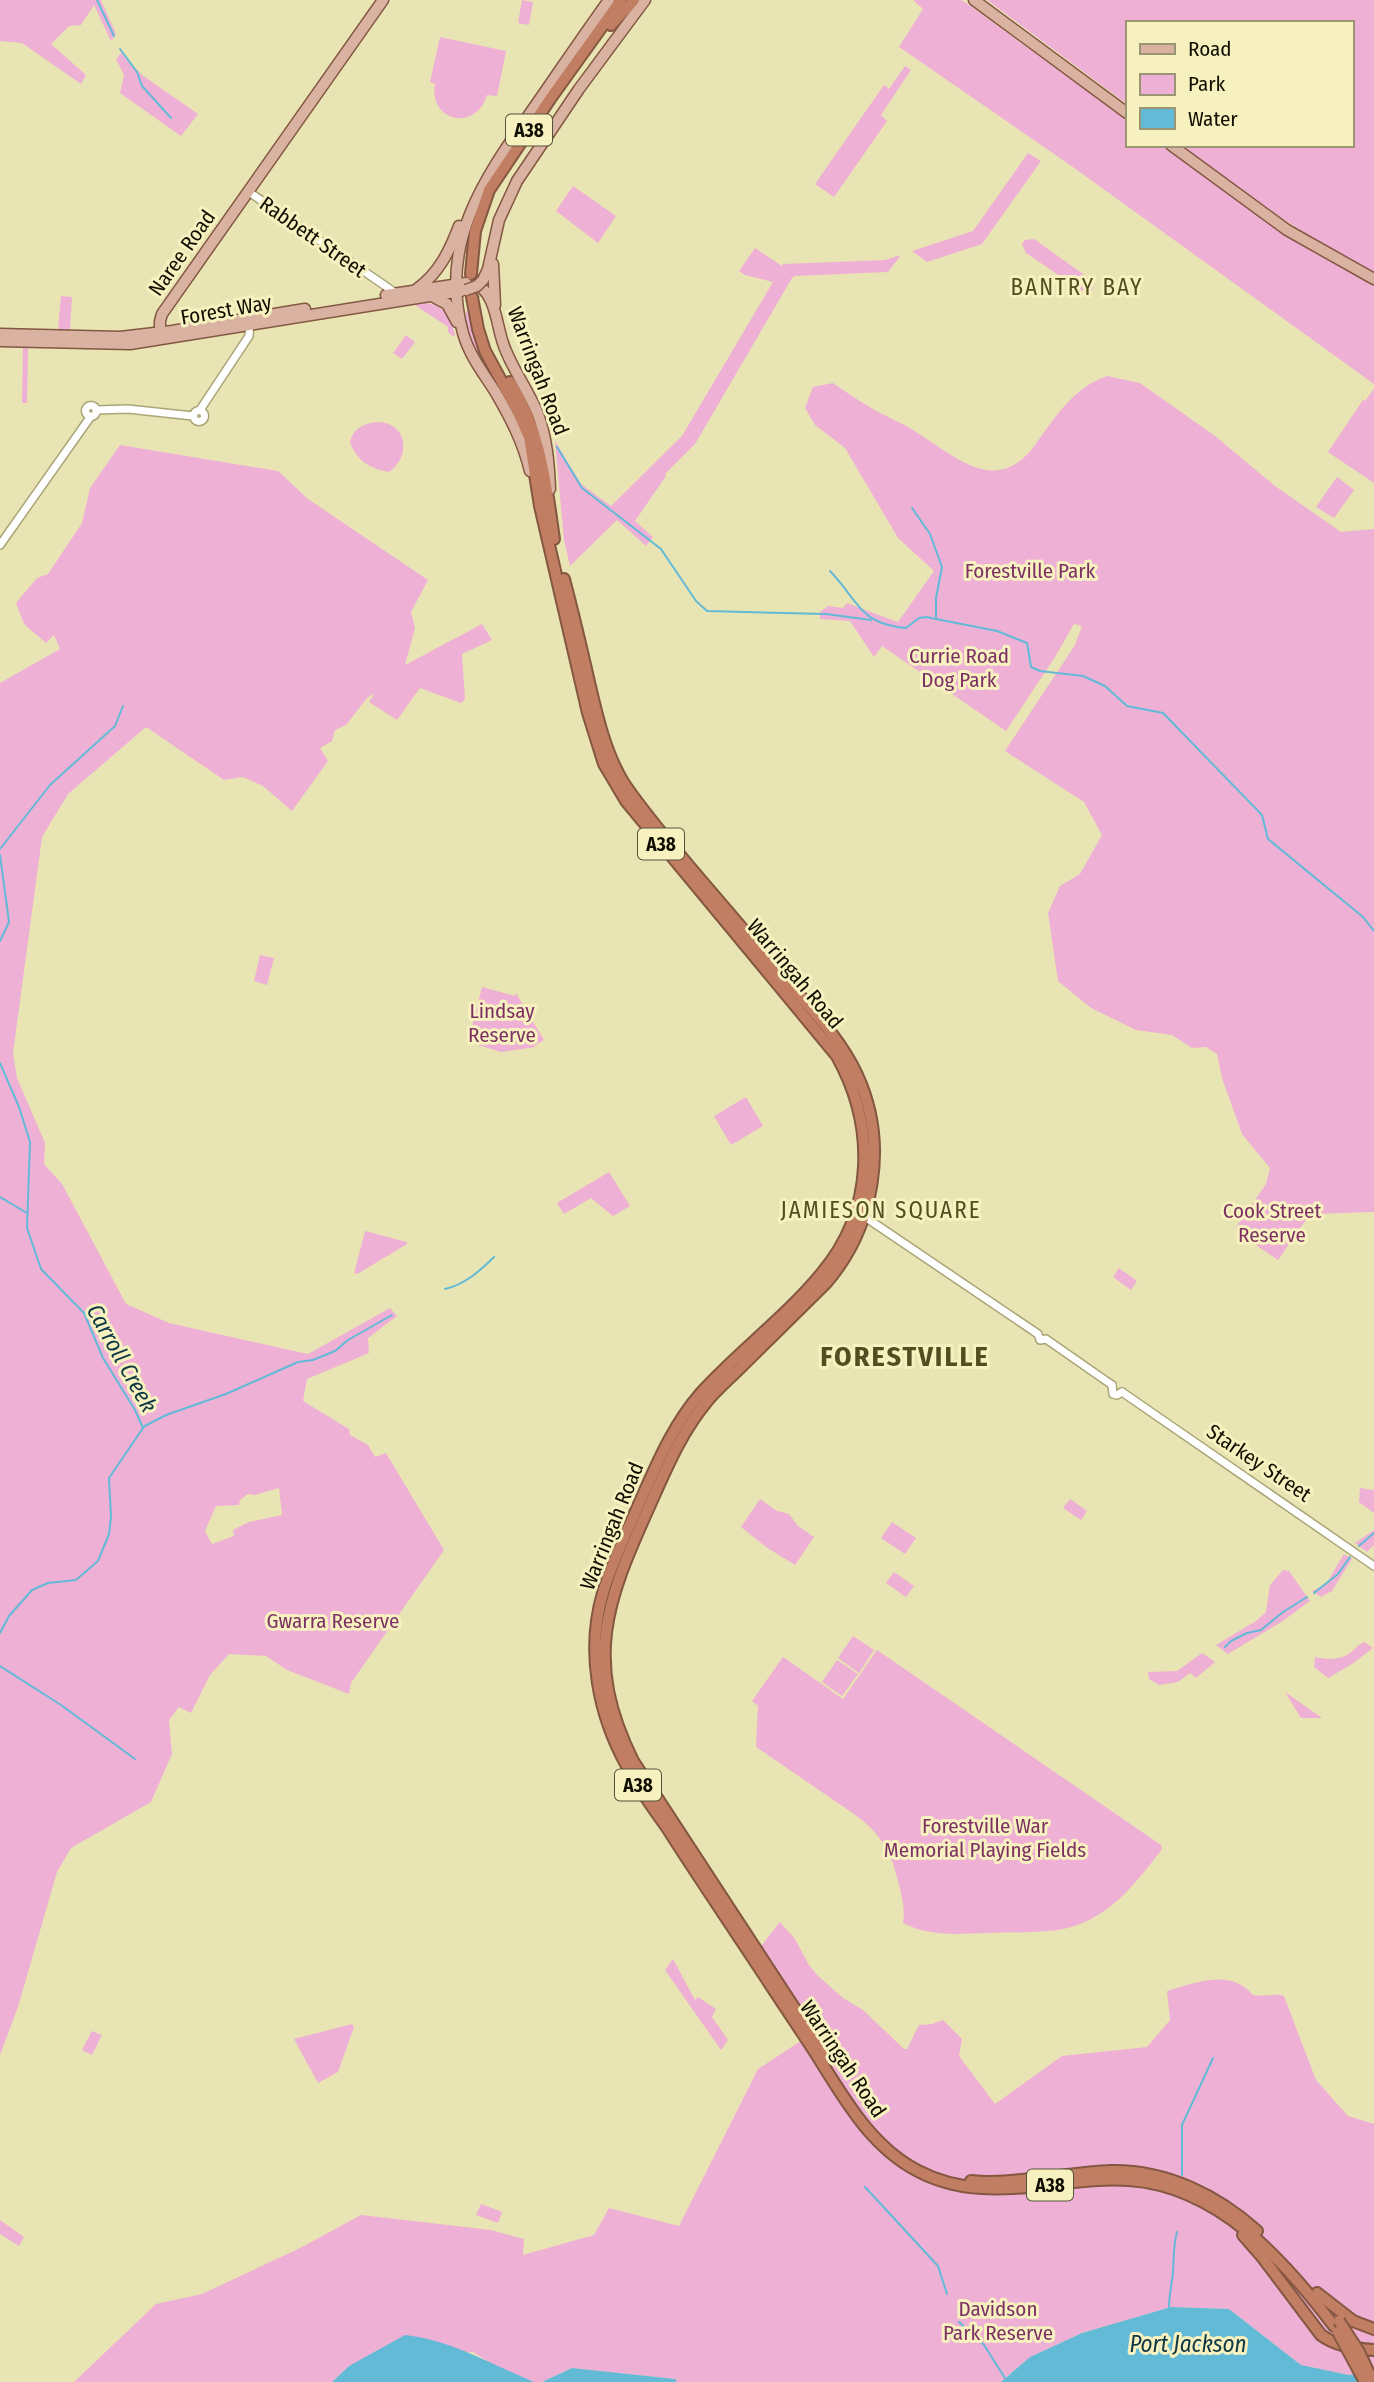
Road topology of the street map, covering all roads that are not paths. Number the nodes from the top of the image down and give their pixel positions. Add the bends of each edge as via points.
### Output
1 (383, 0) edge
2 (609, 0) edge
3 (621, 0) edge
4 (631, 0) edge
5 (645, 0) edge
6 (974, 0) edge
7 (1126, 112) edge
8 (1174, 147) edge
9 (495, 163) junction
10 (249, 192) junction
11 (492, 246) junction
12 (1374, 279) edge
13 (472, 286) junction
14 (414, 290) junction
15 (397, 294) junction
16 (432, 295) junction
17 (495, 319) junction
18 (250, 322) junction
19 (463, 332) junction
20 (0, 334) edge
21 (160, 337) junction
22 (0, 341) edge
23 (540, 506) junction
24 (551, 518) junction
25 (0, 545) edge
26 (569, 615) junction
27 (861, 1215) junction
28 (1374, 1566) edge
29 (786, 2002) junction
30 (1219, 2212) junction
31 (1317, 2293) junction
32 (1337, 2323) junction
33 (1374, 2329) edge
34 (1374, 2350) edge
35 (1365, 2382) edge
36 (1373, 2382) edge

1 - 10 main road, Naree Road
2 - 9 main road, Warringah Road / A38
3 - 13 highway, Warringah Road / A38 via 489,190 475,231
4 - 13 highway, Warringah Road / A38 via 494,193
5 - 11 main road, Warringah Road / A38 via 517,181 502,210
6 - 7 main road
8 - 12 main road via 1287,230
9 - 13 main road, Warringah Road / A38 via 466,221 458,253
9 - 14 main road via 471,197 444,260 431,278
10 - 15 street, Rabbett Street
10 - 21 main road, Naree Road via 162,314
11 - 13 main road, Warringah Road via 488,269
11 - 17 main road, A38
13 - 14 main road, Forest Way
13 - 16 main road, Forest Way
13 - 17 main road, Warringah Road via 491,302
13 - 19 main road, Warringah Road / A38
13 - 23 highway, Warringah Road / A38 via 475,319 485,351 528,437
13 - 24 highway, Warringah Road / A38 via 493,350 534,429
14 - 15 main road, Forest Way
15 - 18 main road, Forest Way
16 - 18 main road, Forest Way
16 - 19 main road via 451,309
17 - 24 main road, Warringah Road / A38 via 545,438
18 - 21 main road, Forest Way
18 - 25 street via 249,335 197,413 128,409 94,413
19 - 23 main road, Warringah Road / A38 via 520,436
20 - 21 main road, Forest Way
21 - 22 main road, Forest Way via 130,344
23 - 26 highway, Warringah Road / A38
24 - 26 highway, Warringah Road / A38
26 - 27 highway, Warringah Road / A38 via 596,745 621,786 841,1054 863,1130
27 - 28 street, Starkey Street via 1038,1334 1045,1332 1046,1339 1112,1385 1121,1384 1122,1392
27 - 29 highway, Warringah Road / A38 via 822,1273 760,1341 699,1395 675,1429 598,1613 598,1681 605,1716 625,1763
29 - 30 highway, Warringah Road / A38 via 863,2124 886,2149 917,2171 950,2184 990,2190 1131,2180 1175,2189
29 - 31 highway, Warringah Road / A38 via 875,2129 922,2166 975,2182 1110,2171 1171,2179 1246,2221
30 - 32 highway, Warringah Road / A38 via 1256,2239
30 - 34 highway via 1263,2258 1321,2335 1331,2342
31 - 32 highway, Warringah Road / A38
31 - 33 highway via 1353,2322
32 - 35 highway, Warringah Road / A38, bridge
32 - 36 highway, Warringah Road / A38, bridge via 1359,2352

